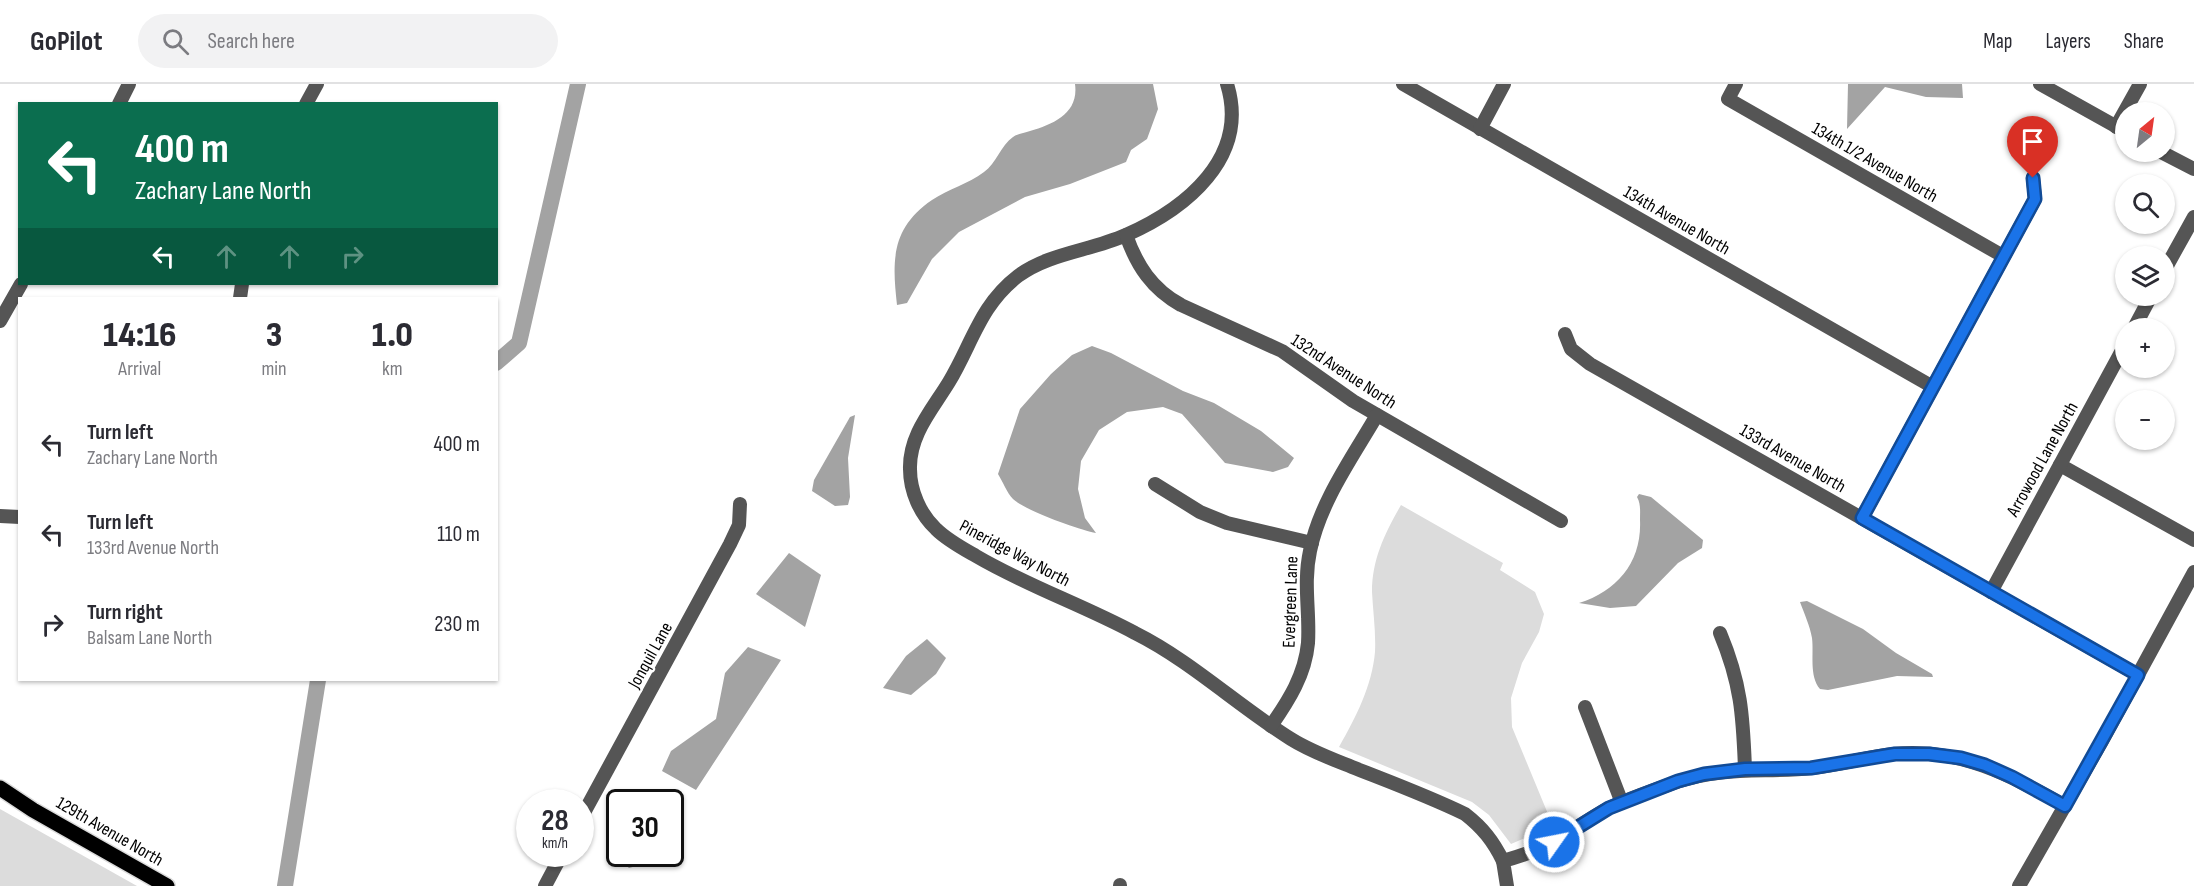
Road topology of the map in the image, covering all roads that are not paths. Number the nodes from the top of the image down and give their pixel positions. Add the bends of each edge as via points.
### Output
1 (129, 84) edge
2 (317, 84) edge
3 (1227, 84) edge
4 (1403, 84) edge
5 (1504, 84) edge
6 (1736, 84) edge
7 (2040, 84) edge
8 (2140, 84) edge
9 (120, 102) edge
10 (307, 102) edge
11 (2133, 102) edge
12 (2115, 127) edge
13 (1480, 129) junction
14 (2175, 159) edge
15 (2194, 169) edge
16 (2033, 178) dead end
17 (2194, 217) edge
18 (1126, 235) junction
19 (2175, 251) edge
20 (2003, 256) junction
21 (20, 285) edge
22 (0, 321) edge
23 (1565, 334) dead end
24 (2115, 363) edge
25 (1933, 387) junction
26 (1377, 415) junction
27 (2060, 465) junction
28 (1155, 484) dead end
29 (740, 504) dead end
30 (0, 516) edge
31 (18, 517) edge
32 (1862, 518) junction
33 (1562, 521) dead end
34 (2194, 540) edge
35 (1312, 543) junction
36 (2194, 572) edge
37 (1990, 592) junction
38 (1720, 633) dead end
39 (2138, 675) junction
40 (1585, 707) dead end
41 (1271, 726) junction
42 (1745, 769) junction
43 (0, 788) edge
44 (0, 794) edge
45 (594, 794) edge
46 (1622, 803) junction
47 (2065, 806) junction
48 (33, 810) junction
49 (1503, 861) junction
50 (555, 867) edge
51 (167, 886) edge
52 (545, 886) edge
53 (1507, 886) edge
54 (2019, 886) edge

1 - 9 street
2 - 10 street
3 - 18 street, Pineridge Way North via 1229,132 1214,170 1189,197
4 - 13 street, 134th Avenue North
5 - 13 street
6 - 20 street, 134th 1/2 Avenue North via 1728,99
7 - 12 street
8 - 11 street
13 - 25 street, 134th Avenue North
14 - 15 street
16 - 20 street via 2035,199
17 - 19 street
18 - 26 street, 132nd Avenue North via 1138,264 1166,297 1282,351
18 - 41 street, Pineridge Way North via 1033,267 993,299 915,436 909,468 915,496 928,521 957,545 1036,588 1139,634
20 - 25 street
21 - 22 street
23 - 32 street, 133rd Avenue North via 1571,349 1590,364
24 - 27 street, Arrowood Lane North
25 - 32 street
26 - 33 street, 132nd Avenue North
26 - 35 street, Evergreen Lane via 1326,503
27 - 34 street
27 - 37 street, Arrowood Lane North
28 - 35 street via 1200,512 1227,523
29 - 45 street, Jonquil Lane via 739,525 730,544
30 - 31 street
32 - 37 street, 133rd Avenue North
35 - 41 street, Evergreen Lane via 1306,576 1306,659 1291,698
36 - 39 street
37 - 39 street, 133rd Avenue North
38 - 42 street via 1739,687
39 - 47 street
40 - 46 street
41 - 49 street, Pineridge Way North via 1317,753 1465,814 1494,842
42 - 46 street via 1678,781
42 - 47 street via 1811,768 1895,754 1929,754 1985,765
43 - 48 main road, 129th Avenue North
44 - 48 main road, 129th Avenue North
46 - 49 street via 1588,819 1554,842
47 - 54 street
48 - 51 main road, 129th Avenue North
49 - 53 street
50 - 52 street

